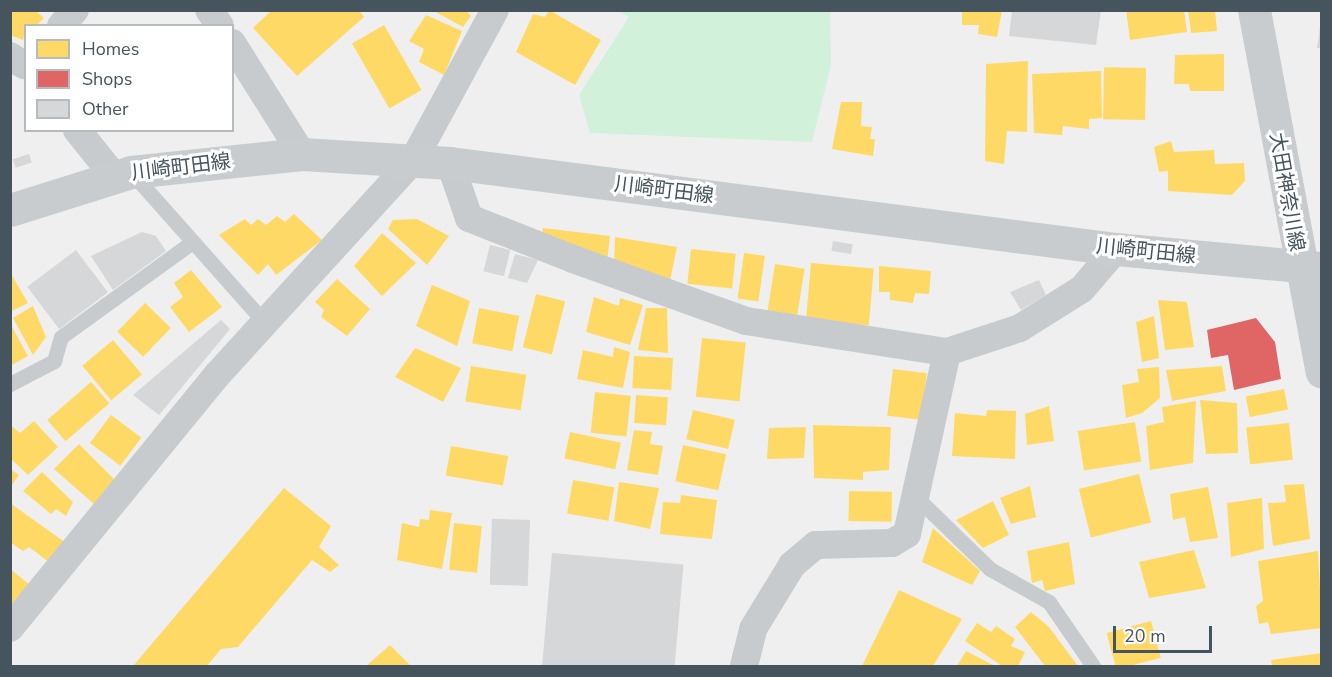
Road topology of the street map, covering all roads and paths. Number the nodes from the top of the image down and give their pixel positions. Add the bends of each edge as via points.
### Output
1 (75, 10) edge
2 (209, 10) edge
3 (495, 10) edge
4 (1254, 10) edge
5 (63, 24) edge
6 (219, 24) edge
7 (234, 46) edge
8 (79, 132) edge
9 (302, 154) junction
10 (414, 159) junction
11 (450, 163) junction
12 (123, 174) junction
13 (10, 210) edge
14 (191, 243) junction
15 (1116, 249) junction
16 (1311, 267) edge
17 (264, 322) junction
18 (947, 352) junction
19 (1322, 372) edge
20 (10, 384) edge
21 (917, 498) junction
22 (10, 628) edge
23 (744, 666) edge
24 (1093, 666) edge

1 - 5 street
2 - 6 street
3 - 10 street
4 - 16 main road, 大田神奈川線
7 - 9 street
8 - 12 street
9 - 10 main road, 川崎町田線
9 - 12 main road, 川崎町田線
10 - 11 main road, 川崎町田線
10 - 17 street
11 - 15 main road, 川崎町田線
11 - 18 street via 469,218 573,259 746,321
12 - 13 main road, 川崎町田線
12 - 14 lane
14 - 17 lane
14 - 20 lane via 62,337 54,361
15 - 16 main road, 川崎町田線
15 - 18 street via 1082,289 1020,328
16 - 19 main road, 大田神奈川線
17 - 22 street
18 - 21 street
21 - 23 street via 907,534 892,543 816,545 792,565 753,629
21 - 24 lane via 990,569 1049,602

